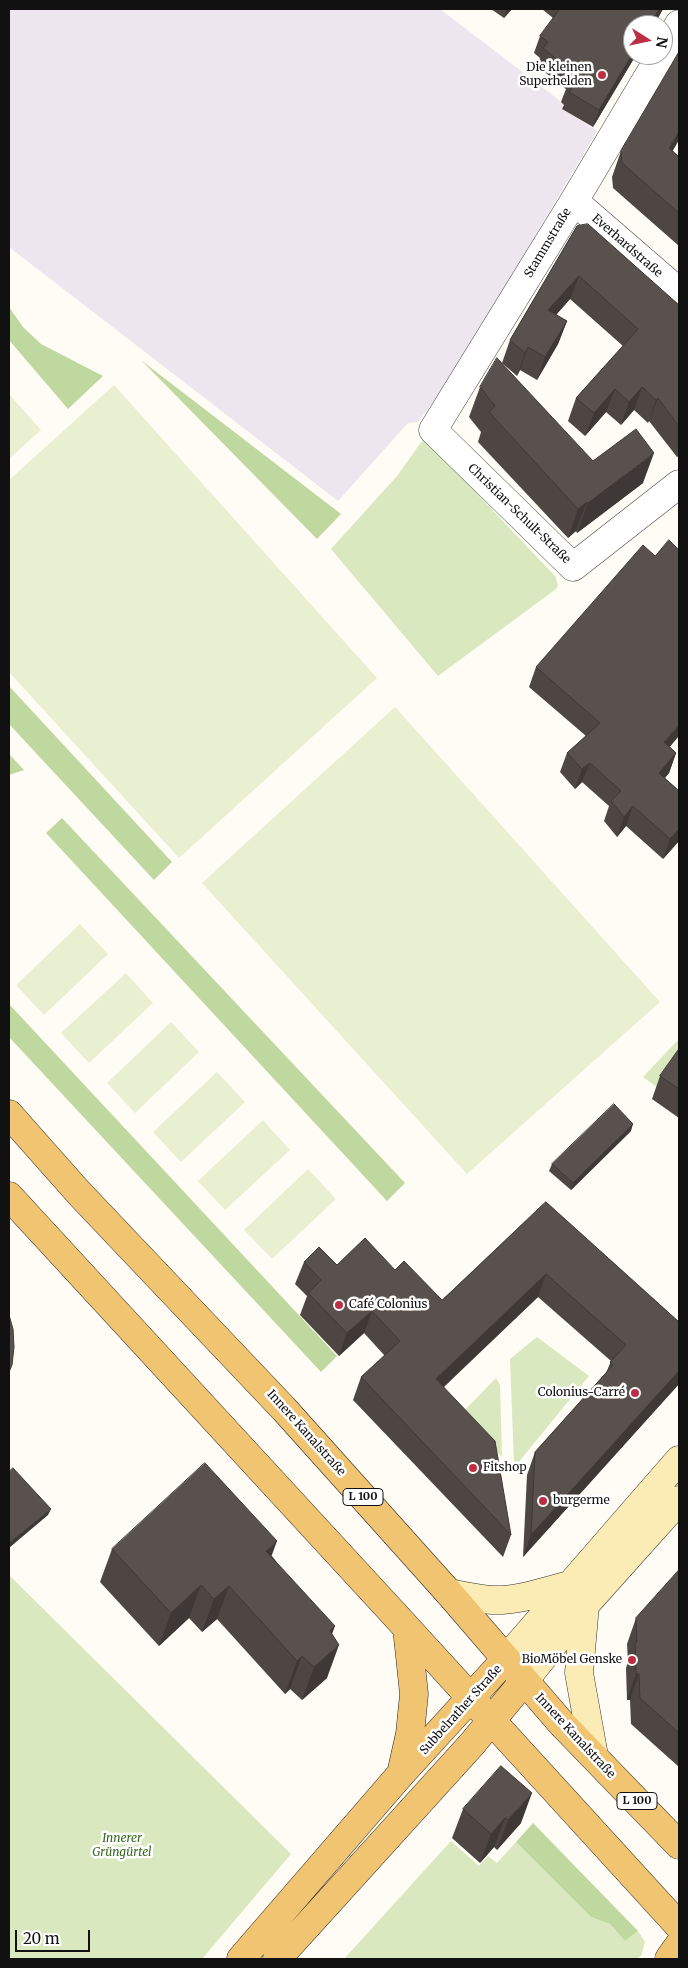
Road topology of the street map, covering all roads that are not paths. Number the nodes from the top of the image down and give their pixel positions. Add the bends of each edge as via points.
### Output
1 (655, 65) edge
2 (574, 201) junction
3 (679, 292) edge
4 (433, 430) joint
5 (679, 484) edge
6 (9, 1114) edge
7 (9, 1196) edge
8 (679, 1460) edge
9 (679, 1500) edge
10 (449, 1593) junction
11 (579, 1594) junction
12 (407, 1628) junction
13 (506, 1659) junction
14 (524, 1681) junction
15 (471, 1699) junction
16 (492, 1720) junction
17 (594, 1756) junction
18 (400, 1775) junction
19 (679, 1845) edge
20 (679, 1926) edge
21 (679, 1945) edge
22 (241, 1959) edge
23 (277, 1959) edge
24 (669, 1959) edge

1 - 2 street, Stammstraße
2 - 3 street, Everhardstraße
2 - 4 street, Stammstraße
4 - 5 street, Christian-Schult-Straße via 573,567
6 - 10 main road, Innere Kanalstraße / L 100 via 79,1193 284,1409
7 - 12 main road
8 - 11 main road, Subbelrather Straße
9 - 11 main road, Subbelrather Straße
10 - 11 main road via 493,1600
10 - 13 main road, Innere Kanalstraße / L 100
11 - 13 main road, Subbelrather Straße
11 - 14 main road, Subbelrather Straße
11 - 17 main road via 579,1672
12 - 15 main road
12 - 18 main road via 414,1694 410,1734
13 - 14 main road, Innere Kanalstraße / L 100
13 - 15 main road, Subbelrather Straße
14 - 16 main road, Subbelrather Straße
14 - 17 main road, Innere Kanalstraße / L 100
15 - 16 main road
15 - 18 main road, Subbelrather Straße
16 - 20 main road
16 - 23 main road, Subbelrather Straße
17 - 19 main road, Innere Kanalstraße / L 100
18 - 22 main road, Subbelrather Straße
21 - 24 main road

